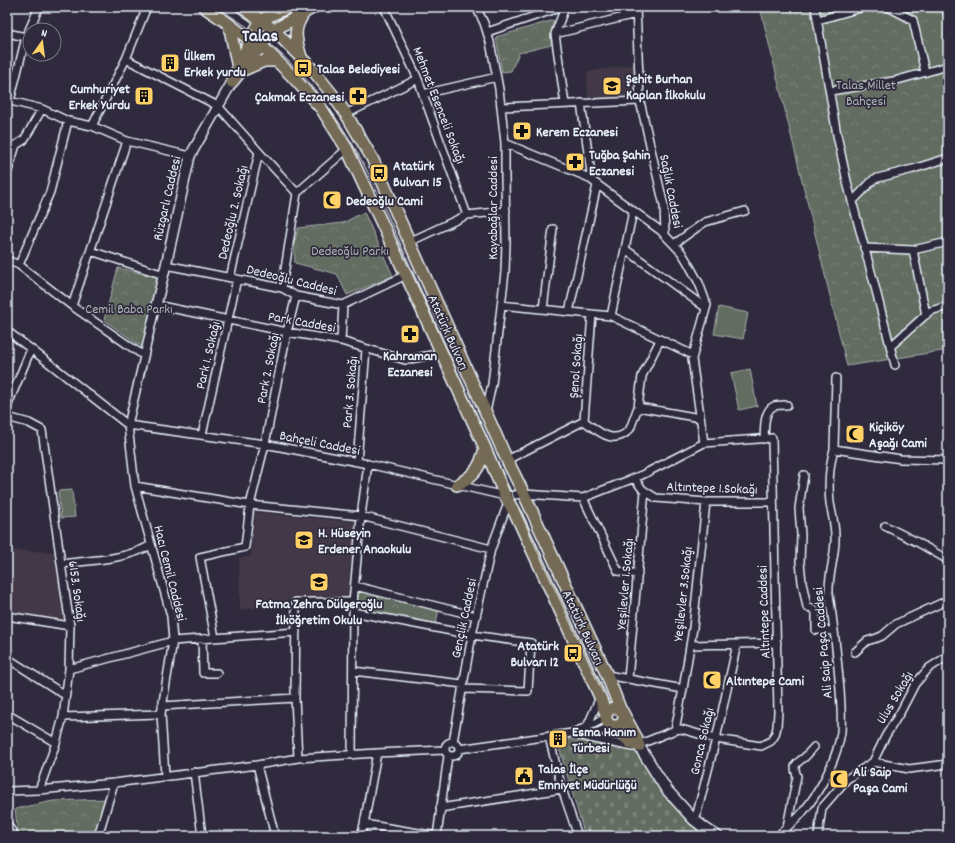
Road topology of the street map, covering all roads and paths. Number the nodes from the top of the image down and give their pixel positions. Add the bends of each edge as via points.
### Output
1 (39, 7) edge
2 (148, 7) edge
3 (204, 7) edge
4 (242, 7) edge
5 (281, 7) edge
6 (288, 7) edge
7 (384, 7) edge
8 (476, 7) edge
9 (564, 7) edge
10 (815, 7) edge
11 (864, 7) edge
12 (888, 7) edge
13 (946, 7) edge
14 (309, 10) edge
15 (636, 10) edge
16 (948, 15) edge
17 (261, 20) junction
18 (818, 20) junction
19 (32, 22) edge
20 (229, 24) junction
21 (274, 30) junction
22 (487, 32) junction
23 (7, 33) edge
24 (555, 34) junction
25 (22, 36) edge
26 (250, 40) junction
27 (262, 46) junction
28 (22, 52) edge
29 (126, 59) junction
30 (302, 59) junction
31 (277, 61) junction
32 (948, 66) edge
33 (240, 70) junction
34 (925, 72) junction
35 (497, 77) junction
36 (418, 79) junction
37 (232, 82) joint
38 (830, 91) junction
39 (422, 94) junction
40 (9, 100) edge
41 (640, 100) junction
42 (581, 103) junction
43 (565, 104) junction
44 (218, 106) junction
45 (502, 107) junction
46 (42, 108) junction
47 (346, 114) junction
48 (68, 121) junction
49 (92, 126) junction
50 (127, 141) junction
51 (505, 143) junction
52 (16, 145) junction
53 (7, 147) edge
54 (347, 149) junction
55 (258, 152) junction
56 (190, 156) junction
57 (948, 158) edge
58 (7, 174) edge
59 (594, 182) junction
60 (297, 193) junction
61 (852, 202) junction
62 (506, 211) junction
63 (633, 211) junction
64 (745, 211) dead end
65 (468, 215) junction
66 (553, 229) dead end
67 (665, 234) junction
68 (409, 242) junction
69 (948, 242) edge
70 (674, 244) junction
71 (864, 248) junction
72 (625, 249) junction
73 (913, 250) junction
74 (91, 251) junction
75 (7, 260) edge
76 (19, 265) junction
77 (166, 265) junction
78 (164, 275) junction
79 (406, 275) junction
80 (234, 279) junction
81 (282, 288) junction
82 (296, 296) junction
83 (156, 305) junction
84 (343, 305) junction
85 (501, 305) junction
86 (72, 306) junction
87 (948, 306) edge
88 (706, 308) junction
89 (543, 309) junction
90 (569, 312) junction
91 (592, 314) junction
92 (926, 315) junction
93 (611, 316) junction
94 (228, 320) junction
95 (7, 331) edge
96 (287, 332) junction
97 (660, 340) junction
98 (341, 341) junction
99 (891, 346) junction
100 (31, 349) junction
101 (366, 349) junction
102 (442, 353) junction
103 (693, 355) junction
104 (144, 356) junction
105 (895, 365) dead end
106 (836, 378) dead end
107 (787, 405) dead end
108 (7, 406) edge
109 (638, 407) junction
110 (486, 412) junction
111 (7, 417) edge
112 (700, 418) junction
113 (584, 421) junction
114 (128, 425) junction
115 (202, 436) junction
116 (768, 439) junction
117 (704, 443) junction
118 (265, 444) junction
119 (485, 448) junction
120 (834, 449) junction
121 (507, 460) junction
122 (948, 460) edge
123 (357, 462) junction
124 (368, 464) junction
125 (804, 475) dead end
126 (634, 478) junction
127 (457, 485) junction
128 (135, 486) junction
129 (645, 492) junction
130 (524, 494) junction
131 (583, 498) junction
132 (506, 499) junction
133 (706, 502) junction
134 (773, 502) junction
135 (250, 505) junction
136 (361, 516) junction
137 (885, 526) dead end
138 (151, 545) junction
139 (491, 549) junction
140 (948, 560) edge
141 (61, 564) junction
142 (638, 574) junction
143 (355, 586) junction
144 (948, 600) edge
145 (353, 602) junction
146 (353, 612) junction
147 (7, 616) edge
148 (476, 616) junction
149 (70, 626) junction
150 (834, 631) junction
151 (296, 632) junction
152 (472, 635) junction
153 (215, 638) junction
154 (202, 639) junction
155 (173, 641) junction
156 (777, 643) junction
157 (737, 644) junction
158 (690, 645) junction
159 (855, 652) dead end
160 (948, 656) edge
161 (7, 658) edge
162 (68, 669) junction
163 (353, 671) junction
164 (218, 673) dead end
165 (607, 675) junction
166 (628, 679) junction
167 (462, 687) junction
168 (683, 689) junction
169 (65, 695) junction
170 (600, 697) junction
171 (295, 698) junction
172 (162, 706) junction
173 (623, 713) junction
174 (7, 714) edge
175 (161, 714) junction
176 (63, 717) junction
177 (608, 721) junction
178 (587, 727) junction
179 (676, 730) junction
180 (572, 733) junction
181 (580, 735) junction
182 (549, 737) junction
183 (716, 739) junction
184 (453, 742) junction
185 (56, 743) junction
186 (639, 746) junction
187 (814, 746) dead end
188 (459, 749) junction
189 (377, 753) junction
190 (446, 753) junction
191 (352, 755) junction
192 (298, 758) junction
193 (873, 762) junction
194 (948, 764) edge
195 (257, 765) junction
196 (194, 772) junction
197 (165, 776) junction
198 (114, 782) junction
199 (562, 789) junction
200 (38, 790) junction
201 (7, 791) edge
202 (440, 808) junction
203 (696, 821) junction
204 (7, 824) edge
205 (364, 824) junction
206 (788, 827) junction
207 (15, 836) edge
208 (98, 836) edge
209 (202, 836) edge
210 (275, 836) edge
211 (361, 836) edge
212 (437, 836) edge
213 (578, 836) edge
214 (717, 836) edge
215 (778, 836) edge
216 (818, 836) edge

1 - 19 street
2 - 29 street
3 - 20 main road, Atatürk Bulvarı
4 - 5 main road via 257,11
4 - 17 main road, Atatürk Bulvarı
6 - 17 main road
7 - 36 street, Mehmet Esenceli Sokağı
8 - 22 street, Kayabağlar Caddesi
9 - 22 street
9 - 24 street
10 - 18 street
11 - 18 street
12 - 34 street via 913,20
13 - 16 street
14 - 21 main road
14 - 30 main road via 300,19 296,28
15 - 24 street
15 - 41 street, Sağlık Caddesi
17 - 21 main road, Atatürk Bulvarı
17 - 26 main road, Rüzgarlı Caddesi
18 - 38 street
20 - 26 main road, Atatürk Bulvarı
20 - 33 main road
21 - 27 main road, Rüzgarlı Caddesi
21 - 30 main road, Atatürk Bulvarı
22 - 35 street, Kayabağlar Caddesi
23 - 25 street
24 - 43 street
26 - 27 main road, Atatürk Bulvarı
26 - 33 main road, Rüzgarlı Caddesi
27 - 31 main road, Atatürk Bulvarı
27 - 33 main road, Rüzgarlı Caddesi
28 - 40 street
29 - 44 street
29 - 49 street
30 - 47 main road, Atatürk Bulvarı
31 - 33 main road via 264,60
31 - 54 main road, Atatürk Bulvarı via 321,108
32 - 34 street
33 - 37 main road, Rüzgarlı Caddesi
34 - 38 street via 894,81
35 - 39 street
35 - 45 street, Kayabağlar Caddesi
36 - 39 street, Mehmet Esenceli Sokağı
36 - 47 street
37 - 44 street, Rüzgarlı Caddesi
38 - 61 street
39 - 65 street, Mehmet Esenceli Sokağı
40 - 46 street
41 - 42 street
41 - 67 street, Sağlık Caddesi via 664,206
42 - 43 street
42 - 59 street
43 - 45 street
44 - 55 street
44 - 56 street, Rüzgarlı Caddesi
45 - 51 street, Kayabağlar Caddesi
46 - 48 street
46 - 52 street via 24,140
47 - 68 main road, Atatürk Bulvarı via 372,158
48 - 49 street
48 - 76 street via 50,192
49 - 50 street
50 - 56 street
50 - 74 street
51 - 59 street
51 - 62 street, Kayabağlar Caddesi
52 - 53 street
52 - 58 street
54 - 60 street
54 - 79 main road, Atatürk Bulvarı
55 - 60 street
55 - 80 street, Dedeoğlu 2. Sokağı
56 - 77 street, Rüzgarlı Caddesi
57 - 61 street via 874,179
59 - 63 street
59 - 90 street
60 - 81 street
61 - 71 street
62 - 65 street
62 - 85 street, Kayabağlar Caddesi via 506,258
63 - 67 street
63 - 72 street
64 - 70 street via 705,222
65 - 68 street
66 - 89 street
67 - 70 street, Sağlık Caddesi
68 - 110 main road, Atatürk Bulvarı
69 - 73 street
70 - 88 street, Sağlık Caddesi via 694,273 704,294
71 - 73 street
71 - 99 street
72 - 88 street
72 - 93 street
73 - 92 street
74 - 78 street
74 - 86 street
75 - 76 street
76 - 86 street
77 - 78 street, Rüzgarlı Caddesi
77 - 80 street, Dedeoğlu Caddesi
78 - 83 street, Rüzgarlı Caddesi
79 - 84 street, Dedeoğlu Caddesi
79 - 102 main road, Atatürk Bulvarı
80 - 81 street, Dedeoğlu Caddesi
80 - 94 street, Park 1. Sokağı
81 - 82 street, Dedeoğlu Caddesi
82 - 84 street, Dedeoğlu Caddesi
82 - 96 street, Park 2. Sokağı
83 - 94 street, Park Caddesi
83 - 104 street, Hacı Cemil Caddesi
84 - 98 street
85 - 89 street
85 - 110 street, Kayabağlar Caddesi via 493,377
86 - 104 street
87 - 92 street
88 - 103 street, Sağlık Caddesi
89 - 90 street
90 - 91 street
91 - 93 street
91 - 113 street, Şenol Sokağı
92 - 99 street
93 - 97 street
94 - 96 street, Park Caddesi
94 - 115 street, Park 1. Sokağı
95 - 100 street
96 - 98 street, Park Caddesi
96 - 118 street, Park 2. Sokağı
97 - 103 street
97 - 109 street via 642,376
98 - 101 street, Park Caddesi
99 - 105 street
100 - 108 street
100 - 114 street
101 - 102 street, Park Caddesi via 405,360
101 - 123 street, Park 3. Sokağı
102 - 119 main road, Atatürk Bulvarı
103 - 112 street, Sağlık Caddesi
104 - 114 street, Hacı Cemil Caddesi
106 - 120 street, Ali Saip Paşa Caddesi
107 - 116 street, Altıntepe Caddesi via 774,406 769,411 766,417
109 - 112 street
109 - 113 street via 630,429 621,436 602,435
110 - 121 main road, Atatürk Bulvarı
111 - 141 street, 6153. Sokağı via 42,430
112 - 117 street, Sağlık Caddesi
113 - 121 street
114 - 115 street, Bahçeli Caddesi
114 - 128 street, Hacı Cemil Caddesi
115 - 118 street, Bahçeli Caddesi
116 - 117 street
116 - 134 street, Altıntepe Caddesi
117 - 126 street
118 - 123 street, Bahçeli Caddesi
118 - 135 street, Park 2. Sokağı
119 - 127 main road via 476,470
119 - 132 main road, Atatürk Bulvarı
120 - 122 street via 901,459
120 - 150 street, Ali Saip Paşa Caddesi via 829,481 835,529 835,554 829,588
121 - 130 main road, Atatürk Bulvarı
123 - 124 street, Bahçeli Caddesi
124 - 127 street, Bahçeli Caddesi
124 - 136 street
125 - 150 street via 799,508 802,582 807,607 816,612 816,630
126 - 129 street
126 - 131 street
127 - 132 street, Bahçeli Caddesi
128 - 135 street
128 - 138 street, Hacı Cemil Caddesi
129 - 133 street, Altıntepe 1.Sokağı via 656,498
129 - 142 street, Yeşilevler 1.Sokağı
130 - 131 street
130 - 132 street
130 - 165 main road, Atatürk Bulvarı
131 - 142 street via 618,572
132 - 139 street, Gençlik Caddesi
132 - 170 main road, Atatürk Bulvarı via 517,517
133 - 134 street, Altıntepe 1.Sokağı
133 - 158 street, Yeşilevler 3.Sokağı
134 - 156 street, Altıntepe Caddesi
135 - 136 street
135 - 153 street, Park 2. Sokağı via 245,547 200,557
136 - 139 street
136 - 143 street
137 - 140 street
138 - 141 street via 125,556
138 - 155 street, Hacı Cemil Caddesi via 171,616
139 - 148 street, Gençlik Caddesi
141 - 149 street, 6153. Sokağı
142 - 166 street, Yeşilevler 1.Sokağı
143 - 145 street
143 - 148 street
144 - 159 street via 896,624 882,636 867,641
145 - 146 street
145 - 151 street via 296,602
146 - 152 street
146 - 163 street
147 - 149 street
148 - 152 street, Gençlik Caddesi
149 - 162 street, 6153. Sokağı
150 - 206 street, Ali Saip Paşa Caddesi via 842,714 839,741 831,766 819,788 802,814
151 - 153 street
151 - 171 street
152 - 167 street, Gençlik Caddesi
152 - 167 street via 531,643 528,691
153 - 154 street
154 - 155 street
154 - 164 street via 203,673
155 - 162 street
155 - 172 street, Hacı Cemil Caddesi
156 - 157 street
156 - 183 street, Altıntepe Caddesi via 778,720 775,735 771,741 761,746
157 - 158 street
157 - 183 street, Gonca Sokağı
158 - 168 street, Yeşilevler 3.Sokağı
160 - 193 street, Ulus Sokağı via 929,668 915,684
161 - 169 street
162 - 169 street, 6153. Sokağı
163 - 167 street
163 - 191 street
165 - 166 street
165 - 173 main road, Atatürk Bulvarı
166 - 168 street
167 - 184 street, Gençlik Caddesi
168 - 179 street, Yeşilevler 3.Sokağı
169 - 176 street, 6153. Sokağı
170 - 177 main road, Atatürk Bulvarı
170 - 178 street
171 - 172 street
171 - 192 street
172 - 175 street, Hacı Cemil Caddesi
173 - 177 main road via 621,724 616,726
173 - 177 main road via 617,708 612,708 608,711
173 - 186 main road, Atatürk Bulvarı
174 - 185 street
175 - 176 street
175 - 197 street, Hacı Cemil Caddesi
176 - 185 street, 6153. Sokağı
177 - 178 street
177 - 181 street via 606,729
177 - 186 main road, Atatürk Bulvarı via 632,743
178 - 180 street
179 - 183 street, Altıntepe Caddesi via 681,729
179 - 186 street
180 - 181 street
180 - 182 street
181 - 186 street via 630,747
182 - 188 street
182 - 199 street
183 - 203 street, Gonca Sokağı
184 - 188 street
184 - 190 street via 445,747
185 - 200 street, 6153. Sokağı
186 - 203 main road, Atatürk Bulvarı via 666,789
187 - 206 street via 795,766 797,776
188 - 190 street via 456,756
189 - 190 street
189 - 191 street
189 - 205 street
190 - 202 street
191 - 192 street
192 - 195 street
193 - 194 street via 909,769
193 - 216 street via 847,779 822,808
195 - 196 street
195 - 210 street
196 - 197 street
196 - 209 street
197 - 198 street
198 - 200 street
198 - 208 street
199 - 202 street
199 - 213 street
200 - 201 street
202 - 212 street
203 - 214 main road, Atatürk Bulvarı
204 - 207 street
205 - 211 street
205 - 212 street
206 - 215 street, Ali Saip Paşa Caddesi

